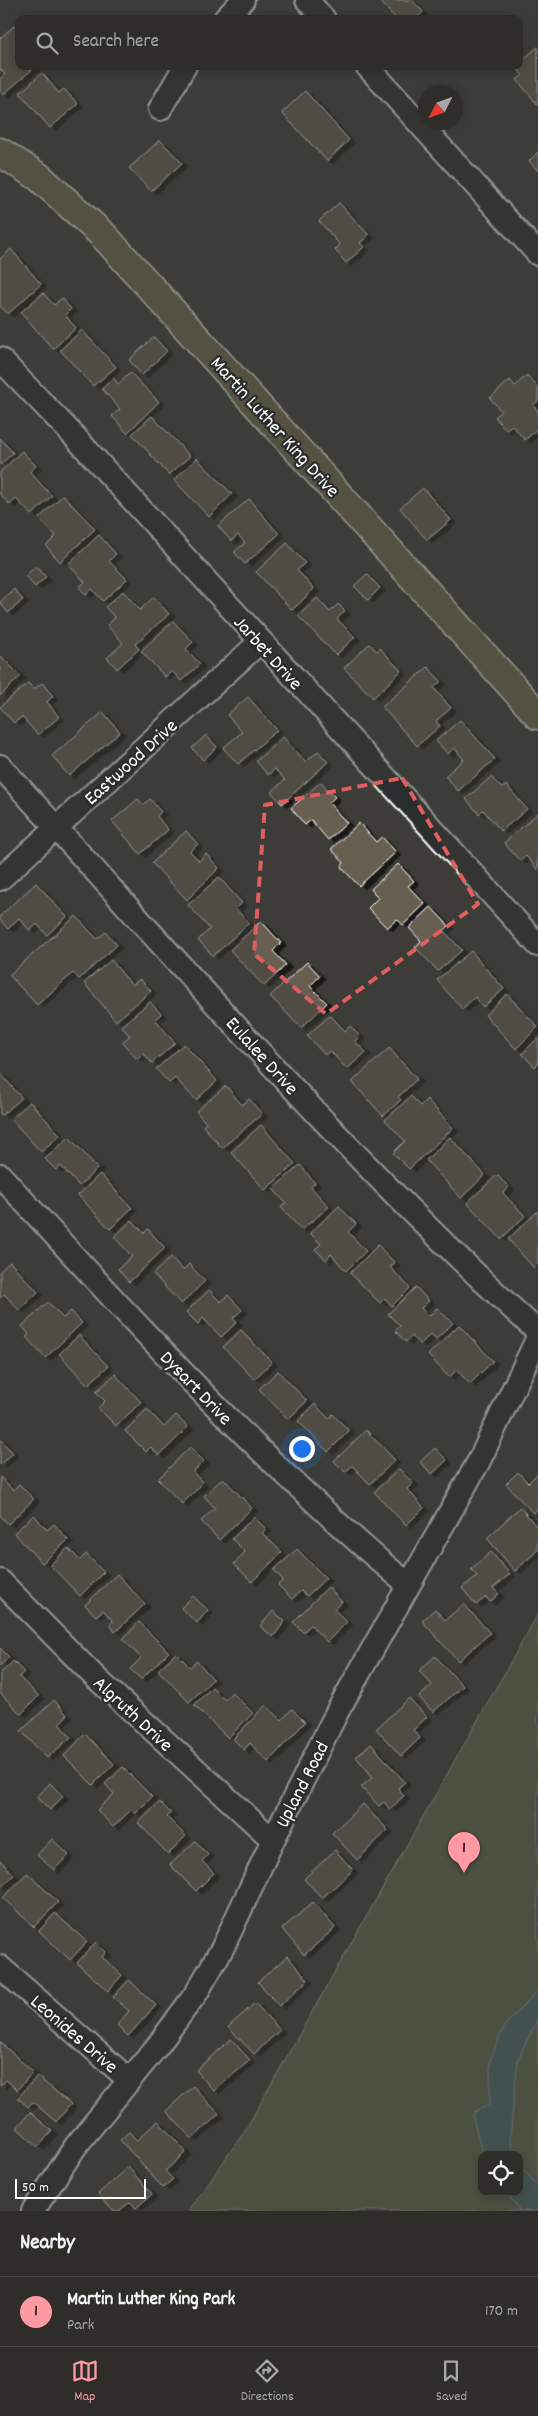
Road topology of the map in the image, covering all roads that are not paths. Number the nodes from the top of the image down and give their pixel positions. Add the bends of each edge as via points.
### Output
1 (243, 0) edge
2 (307, 0) edge
3 (229, 15) edge
4 (320, 15) edge
5 (183, 70) edge
6 (371, 70) edge
7 (160, 109) dead end
8 (0, 152) edge
9 (538, 254) edge
10 (0, 359) edge
11 (260, 642) junction
12 (538, 714) edge
13 (0, 766) edge
14 (56, 828) junction
15 (0, 880) edge
16 (538, 945) edge
17 (0, 1175) edge
18 (538, 1332) edge
19 (538, 1337) edge
20 (0, 1581) edge
21 (408, 1584) junction
22 (273, 1840) junction
23 (0, 1967) edge
24 (128, 2079) junction
25 (33, 2211) edge

1 - 3 street
2 - 4 street
5 - 7 street
6 - 9 street
8 - 12 main road, Martin Luther King Drive via 39,177 102,235
10 - 11 street, Jarbet Drive via 76,438
11 - 14 street, Eastwood Drive
11 - 16 street, Jarbet Drive
13 - 14 street, Eulalee Drive
14 - 15 street, Eastwood Drive
14 - 18 street, Eulalee Drive via 309,1106 440,1242
17 - 21 street, Dysart Drive via 104,1290 251,1443 374,1557
19 - 21 street, Upland Road via 479,1461
20 - 22 street, Algruth Drive via 96,1678
21 - 22 street, Upland Road via 337,1712
22 - 24 street, Upland Road via 223,1947 197,1992 159,2044
23 - 24 street, Leonides Drive
24 - 25 street, Upland Road via 75,2147

